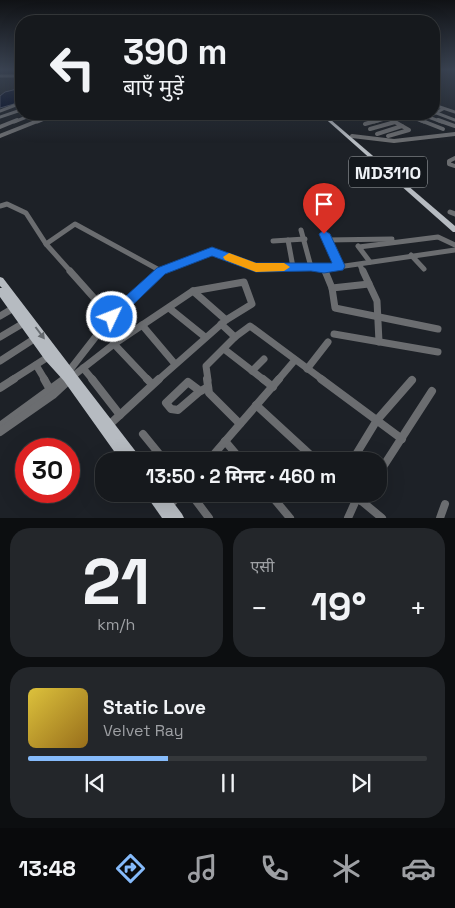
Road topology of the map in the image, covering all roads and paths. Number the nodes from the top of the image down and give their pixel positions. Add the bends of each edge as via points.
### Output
1 (15, 105) edge
2 (12, 106) junction
3 (15, 107) edge
4 (440, 108) edge
5 (443, 109) junction
6 (440, 110) edge
7 (0, 111) edge
8 (15, 112) edge
9 (455, 112) edge
10 (440, 115) edge
11 (0, 117) edge
12 (15, 119) edge
13 (454, 119) edge
14 (19, 120) edge
15 (44, 120) edge
16 (329, 120) edge
17 (330, 120) edge
18 (380, 120) edge
19 (392, 120) edge
20 (438, 120) edge
21 (421, 121) edge
22 (395, 122) junction
23 (33, 123) junction
24 (447, 123) junction
25 (7, 124) junction
26 (365, 124) dead end
27 (0, 126) edge
28 (25, 126) junction
29 (39, 126) dead end
30 (402, 126) junction
31 (455, 126) edge
32 (370, 129) dead end
33 (32, 130) dead end
34 (18, 131) junction
35 (377, 134) dead end
36 (455, 134) edge
37 (0, 136) edge
38 (352, 136) junction
39 (388, 136) dead end
40 (455, 158) edge
41 (455, 166) edge
42 (0, 206) edge
43 (455, 229) edge
44 (302, 230) dead end
45 (305, 238) junction
46 (375, 238) junction
47 (288, 240) junction
48 (354, 240) junction
49 (273, 241) dead end
50 (46, 244) junction
51 (455, 245) edge
52 (359, 247) junction
53 (455, 250) edge
54 (411, 255) junction
55 (370, 262) junction
56 (360, 265) junction
57 (294, 266) junction
58 (339, 266) junction
59 (311, 267) junction
60 (324, 269) junction
61 (424, 269) dead end
62 (161, 271) junction
63 (0, 280) edge
64 (369, 284) junction
65 (332, 288) junction
66 (0, 291) edge
67 (193, 291) junction
68 (169, 308) junction
69 (12, 309) junction
70 (0, 316) edge
71 (380, 316) junction
72 (112, 317) junction
73 (223, 322) junction
74 (22, 324) junction
75 (142, 325) junction
76 (438, 329) dead end
77 (334, 334) dead end
78 (0, 337) edge
79 (205, 337) junction
80 (235, 337) junction
81 (34, 339) junction
82 (328, 342) dead end
83 (379, 342) junction
84 (114, 344) junction
85 (224, 349) junction
86 (438, 352) dead end
87 (48, 357) junction
88 (264, 359) dead end
89 (295, 360) junction
90 (0, 361) edge
91 (175, 364) junction
92 (36, 365) junction
93 (83, 368) junction
94 (307, 369) junction
95 (252, 371) junction
96 (69, 377) junction
97 (412, 380) dead end
98 (152, 384) junction
99 (208, 387) junction
100 (273, 387) junction
101 (0, 388) edge
102 (200, 391) dead end
103 (432, 391) dead end
104 (52, 393) junction
105 (256, 405) junction
106 (120, 414) junction
107 (377, 420) junction
108 (109, 424) junction
109 (240, 424) junction
110 (0, 426) edge
111 (0, 432) edge
112 (143, 434) dead end
113 (402, 439) junction
114 (225, 440) junction
115 (122, 452) edge
116 (129, 452) edge
117 (158, 452) edge
118 (215, 452) edge
119 (235, 452) edge
120 (307, 452) edge
121 (357, 452) edge
122 (387, 461) edge
123 (159, 502) edge
124 (175, 502) edge
125 (197, 502) edge
126 (277, 502) edge
127 (356, 502) edge
128 (365, 502) edge
129 (445, 504) dead end
130 (169, 513) edge
131 (209, 518) edge
132 (290, 518) edge
133 (348, 518) edge
134 (382, 518) edge
135 (440, 518) edge

1 - 2 street
2 - 3 street
2 - 7 street
4 - 5 street
5 - 6 street
5 - 9 street
8 - 11 street
10 - 13 street
12 - 25 street
13 - 24 street
14 - 28 street
15 - 23 street
16 - 43 main road, MD3110
17 - 38 main road, MD3110
18 - 26 street
19 - 22 street
20 - 24 street
21 - 24 street via 441,128
22 - 30 street
22 - 32 street
23 - 28 street
23 - 29 street
24 - 31 street
25 - 27 street
25 - 34 street
28 - 33 street
28 - 34 street
30 - 35 street
30 - 39 street via 409,130
34 - 37 street
36 - 38 street via 394,141
38 - 43 main road, MD3110
40 - 41 street via 449,164
42 - 50 street via 7,204 26,213
44 - 45 street
45 - 47 street
45 - 59 street
46 - 48 street
46 - 51 street via 409,240 438,237
46 - 52 street
47 - 49 street
47 - 57 street
48 - 52 street
48 - 58 street via 326,237
50 - 62 street via 75,224
50 - 72 street
52 - 55 street
53 - 54 street
54 - 55 street
54 - 61 street
55 - 56 street
56 - 58 street
56 - 64 street
57 - 59 street
57 - 62 street via 256,268 212,251
58 - 60 street
59 - 60 street
60 - 65 street
62 - 72 street
63 -> 96 main road
64 - 65 street
64 - 71 street
65 - 71 street via 336,308
66 - 69 main road
67 - 68 street
67 - 73 street
67 - 73 street via 244,282 252,304
68 - 75 street
68 - 79 street
69 - 70 street
69 - 74 main road
71 - 76 street
71 - 83 street
72 - 96 street
73 - 79 street
73 - 80 street
74 - 78 street
74 - 81 main road
75 - 84 street
75 - 91 street
77 - 83 street
79 - 91 street
80 - 85 street
80 - 89 street via 250,326
81 - 87 main road
81 - 90 street
82 - 94 street
83 - 86 street
84 - 93 street
84 - 98 street
85 - 95 street
85 - 99 street via 206,366
87 - 92 street
87 - 96 main road
88 - 95 street
89 - 94 street
89 - 100 street
91 - 98 street
92 - 101 street
92 - 104 street
93 - 96 street
93 - 106 street
94 - 107 street
95 - 100 street
96 - 104 street
96 - 108 main road
96 - 115 main road
97 - 107 street
98 - 106 street
99 - 102 street
99 - 109 street via 214,400
100 - 105 street
103 - 113 street
104 - 110 street
104 - 111 street
105 - 109 street
105 - 120 street
106 - 108 street
107 - 113 street
107 - 121 street
108 - 116 main road
109 - 114 street
112 - 117 street
113 - 122 street
114 - 118 street
114 - 119 street
123 - 130 main road
124 - 130 street
125 - 131 street
126 - 132 street
127 - 133 street
128 - 134 street
129 - 135 street

